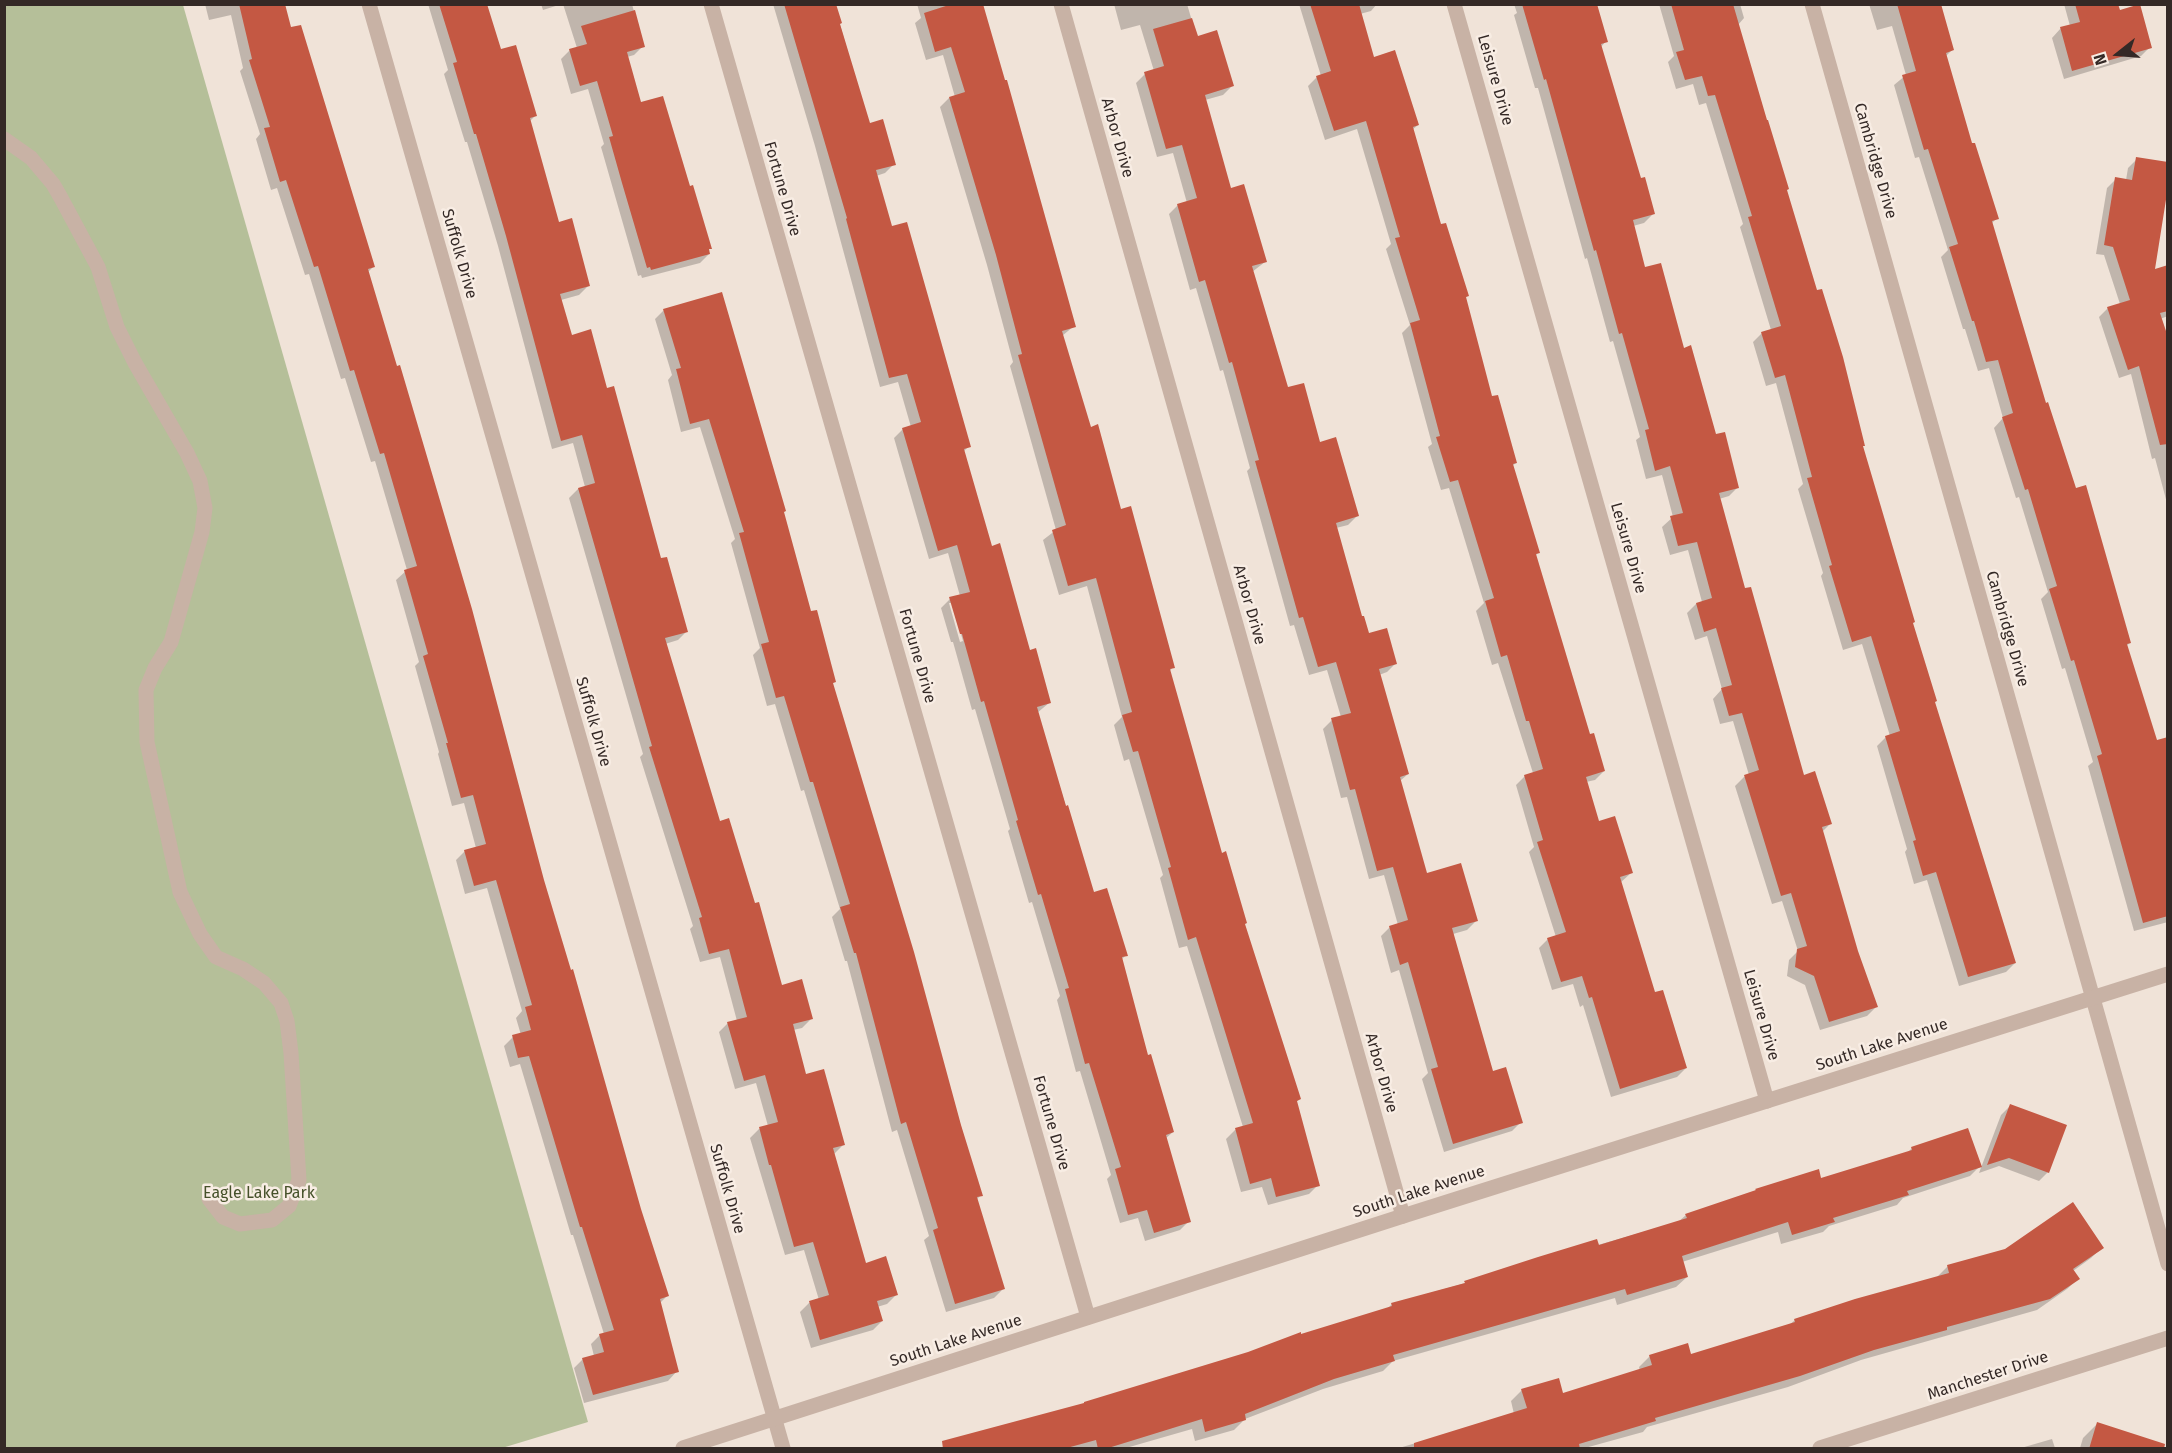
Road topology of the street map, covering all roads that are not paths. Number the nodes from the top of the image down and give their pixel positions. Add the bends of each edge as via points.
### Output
1 (369, 4) edge
2 (711, 4) edge
3 (1061, 4) edge
4 (1454, 4) edge
5 (1812, 4) edge
6 (4, 139) edge
7 (2168, 974) edge
8 (2093, 998) junction
9 (1767, 1101) junction
10 (209, 1199) dead end
11 (1403, 1216) junction
12 (2168, 1264) edge
13 (1088, 1317) junction
14 (2168, 1338) edge
15 (774, 1419) junction
16 (683, 1449) edge
17 (783, 1449) edge
18 (1820, 1449) edge

1 - 15 street, Suffolk Drive
2 - 13 street, Fortune Drive
3 - 11 street, Arbor Drive
4 - 9 street, Leisure Drive
5 - 8 street, Cambridge Drive
6 - 10 street via 31,158 53,184 99,267 117,327 200,481 205,508 202,532 171,642 146,690 147,742 180,892 200,934 216,957 264,983 281,1003 291,1053 299,1180 289,1206 272,1220 240,1224 223,1217
7 - 8 street, South Lake Avenue
8 - 9 street, South Lake Avenue
8 - 12 street, Cambridge Drive
9 - 11 street, South Lake Avenue
11 - 13 street, South Lake Avenue
13 - 15 street, South Lake Avenue
14 - 18 street, Manchester Drive
15 - 16 street, South Lake Avenue
15 - 17 street, Suffolk Drive

